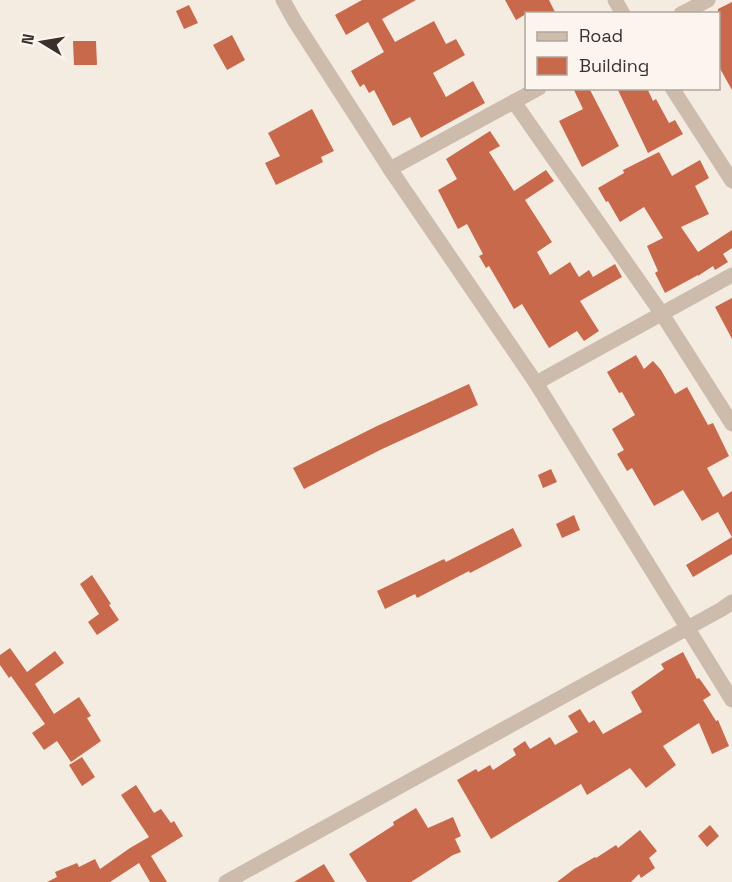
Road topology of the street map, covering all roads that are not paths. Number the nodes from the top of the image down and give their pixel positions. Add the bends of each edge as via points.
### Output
1 (283, 0) edge
2 (708, 0) edge
3 (685, 12) edge
4 (535, 90) edge
5 (673, 90) edge
6 (514, 102) junction
7 (390, 169) junction
8 (732, 181) edge
9 (732, 275) edge
10 (662, 314) junction
11 (536, 383) junction
12 (732, 424) edge
13 (732, 602) edge
14 (688, 628) junction
15 (732, 700) edge
16 (226, 882) edge

1 - 7 street
2 - 3 street
4 - 6 street
5 - 8 street
6 - 7 street
6 - 10 street
7 - 11 street
9 - 10 street
10 - 11 street
10 - 12 street
11 - 14 street
13 - 14 street
14 - 15 street
14 - 16 street

